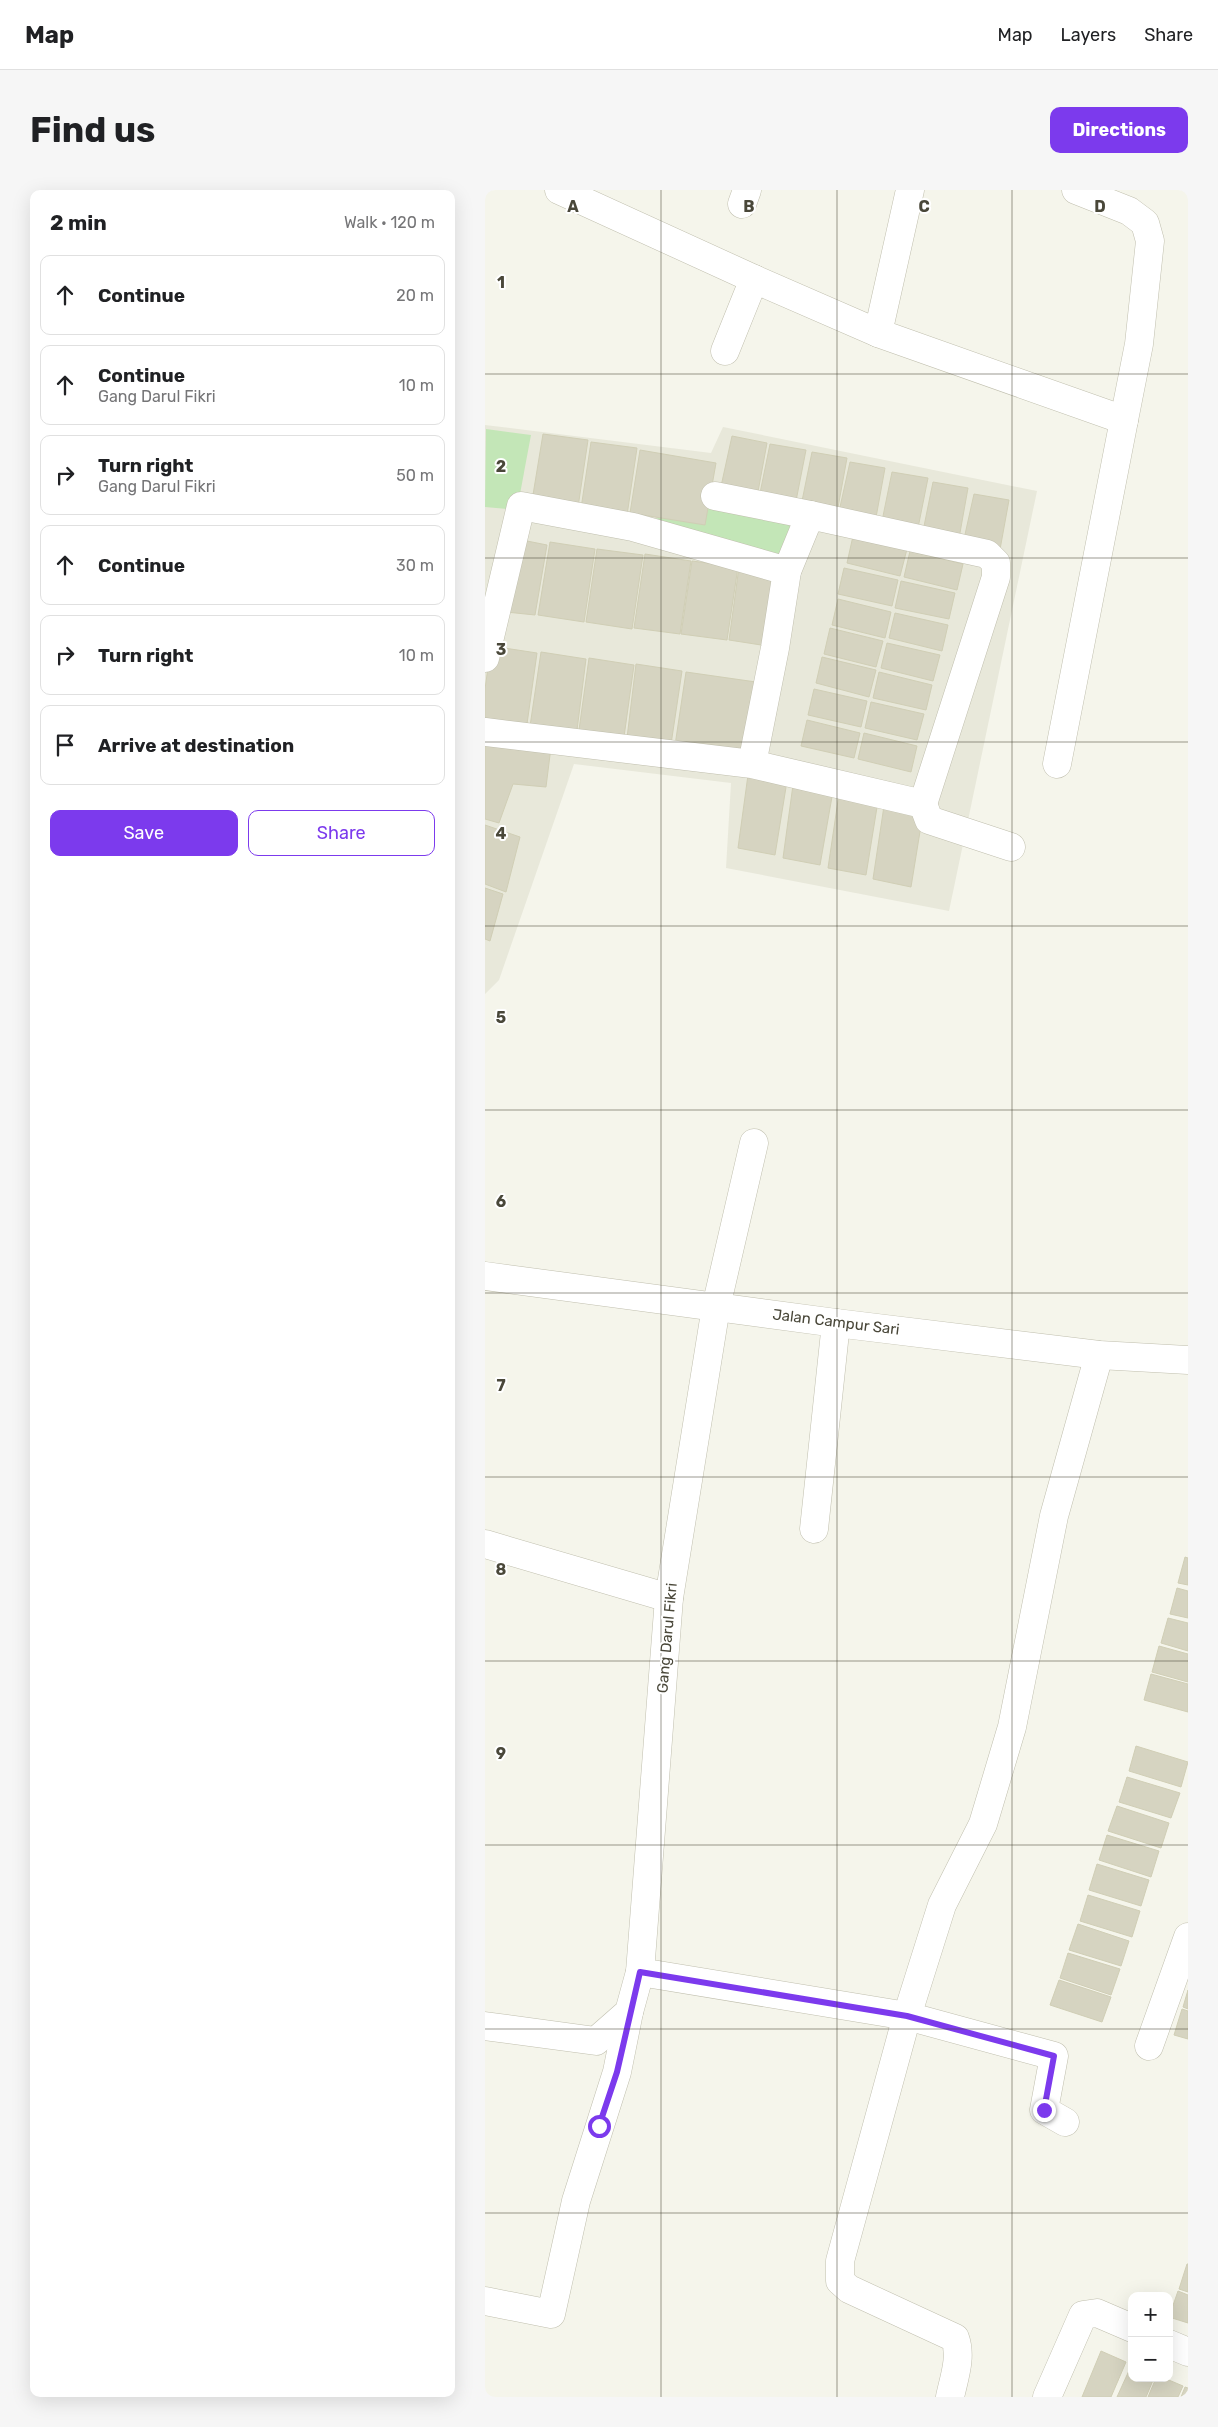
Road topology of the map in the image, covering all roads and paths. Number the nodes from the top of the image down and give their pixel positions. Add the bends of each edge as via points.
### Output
1 (559, 190) edge
2 (909, 190) edge
3 (1076, 190) edge
4 (754, 279) junction
5 (878, 332) junction
6 (725, 352) dead end
7 (1124, 420) junction
8 (715, 496) dead end
9 (810, 515) junction
10 (787, 571) junction
11 (485, 658) edge
12 (485, 732) edge
13 (752, 764) junction
14 (1057, 764) dead end
15 (923, 804) junction
16 (1011, 847) dead end
17 (754, 1143) dead end
18 (485, 1276) edge
19 (716, 1306) junction
20 (836, 1322) junction
21 (1099, 1354) junction
22 (1188, 1360) edge
23 (814, 1529) dead end
24 (485, 1544) edge
25 (669, 1598) junction
26 (1188, 1937) edge
27 (640, 1972) junction
28 (629, 2012) junction
29 (907, 2016) junction
30 (485, 2026) edge
31 (1149, 2046) dead end
32 (1065, 2122) dead end
33 (485, 2301) edge
34 (1128, 2326) edge
35 (1173, 2346) edge
36 (1188, 2352) edge
37 (950, 2397) edge
38 (1047, 2397) edge

1 - 4 street
2 - 5 street
3 - 7 street via 1129,211 1145,223 1151,241 1139,344
4 - 5 street
4 - 6 street
5 - 7 street
7 - 14 street
8 - 9 street
9 - 10 street
9 - 15 street via 987,554 996,562 996,577
10 - 11 street via 633,527 521,506
10 - 13 street
12 - 13 street
13 - 15 street
15 - 16 street via 929,820
17 - 19 street, Gang Darul Fikri
18 - 19 street, Jalan Campur Sari
19 - 20 street, Jalan Campur Sari
19 - 25 street, Gang Darul Fikri
20 - 21 street, Jalan Campur Sari
20 - 23 street
21 - 22 street, Jalan Campur Sari
21 - 29 street via 1054,1516 1012,1727 983,1824 942,1905
24 - 25 street
25 - 27 street, Gang Darul Fikri
26 - 31 street
27 - 28 street, Gang Darul Fikri
27 - 29 street
28 - 30 street via 596,2041
28 - 33 street, Gang Darul Fikri via 617,2072 576,2201 551,2314
29 - 32 street via 1054,2056 1044,2110
29 - 37 street via 840,2261 840,2280 849,2289 955,2338 958,2359
34 - 38 street via 1097,2313 1083,2315
35 - 36 street

